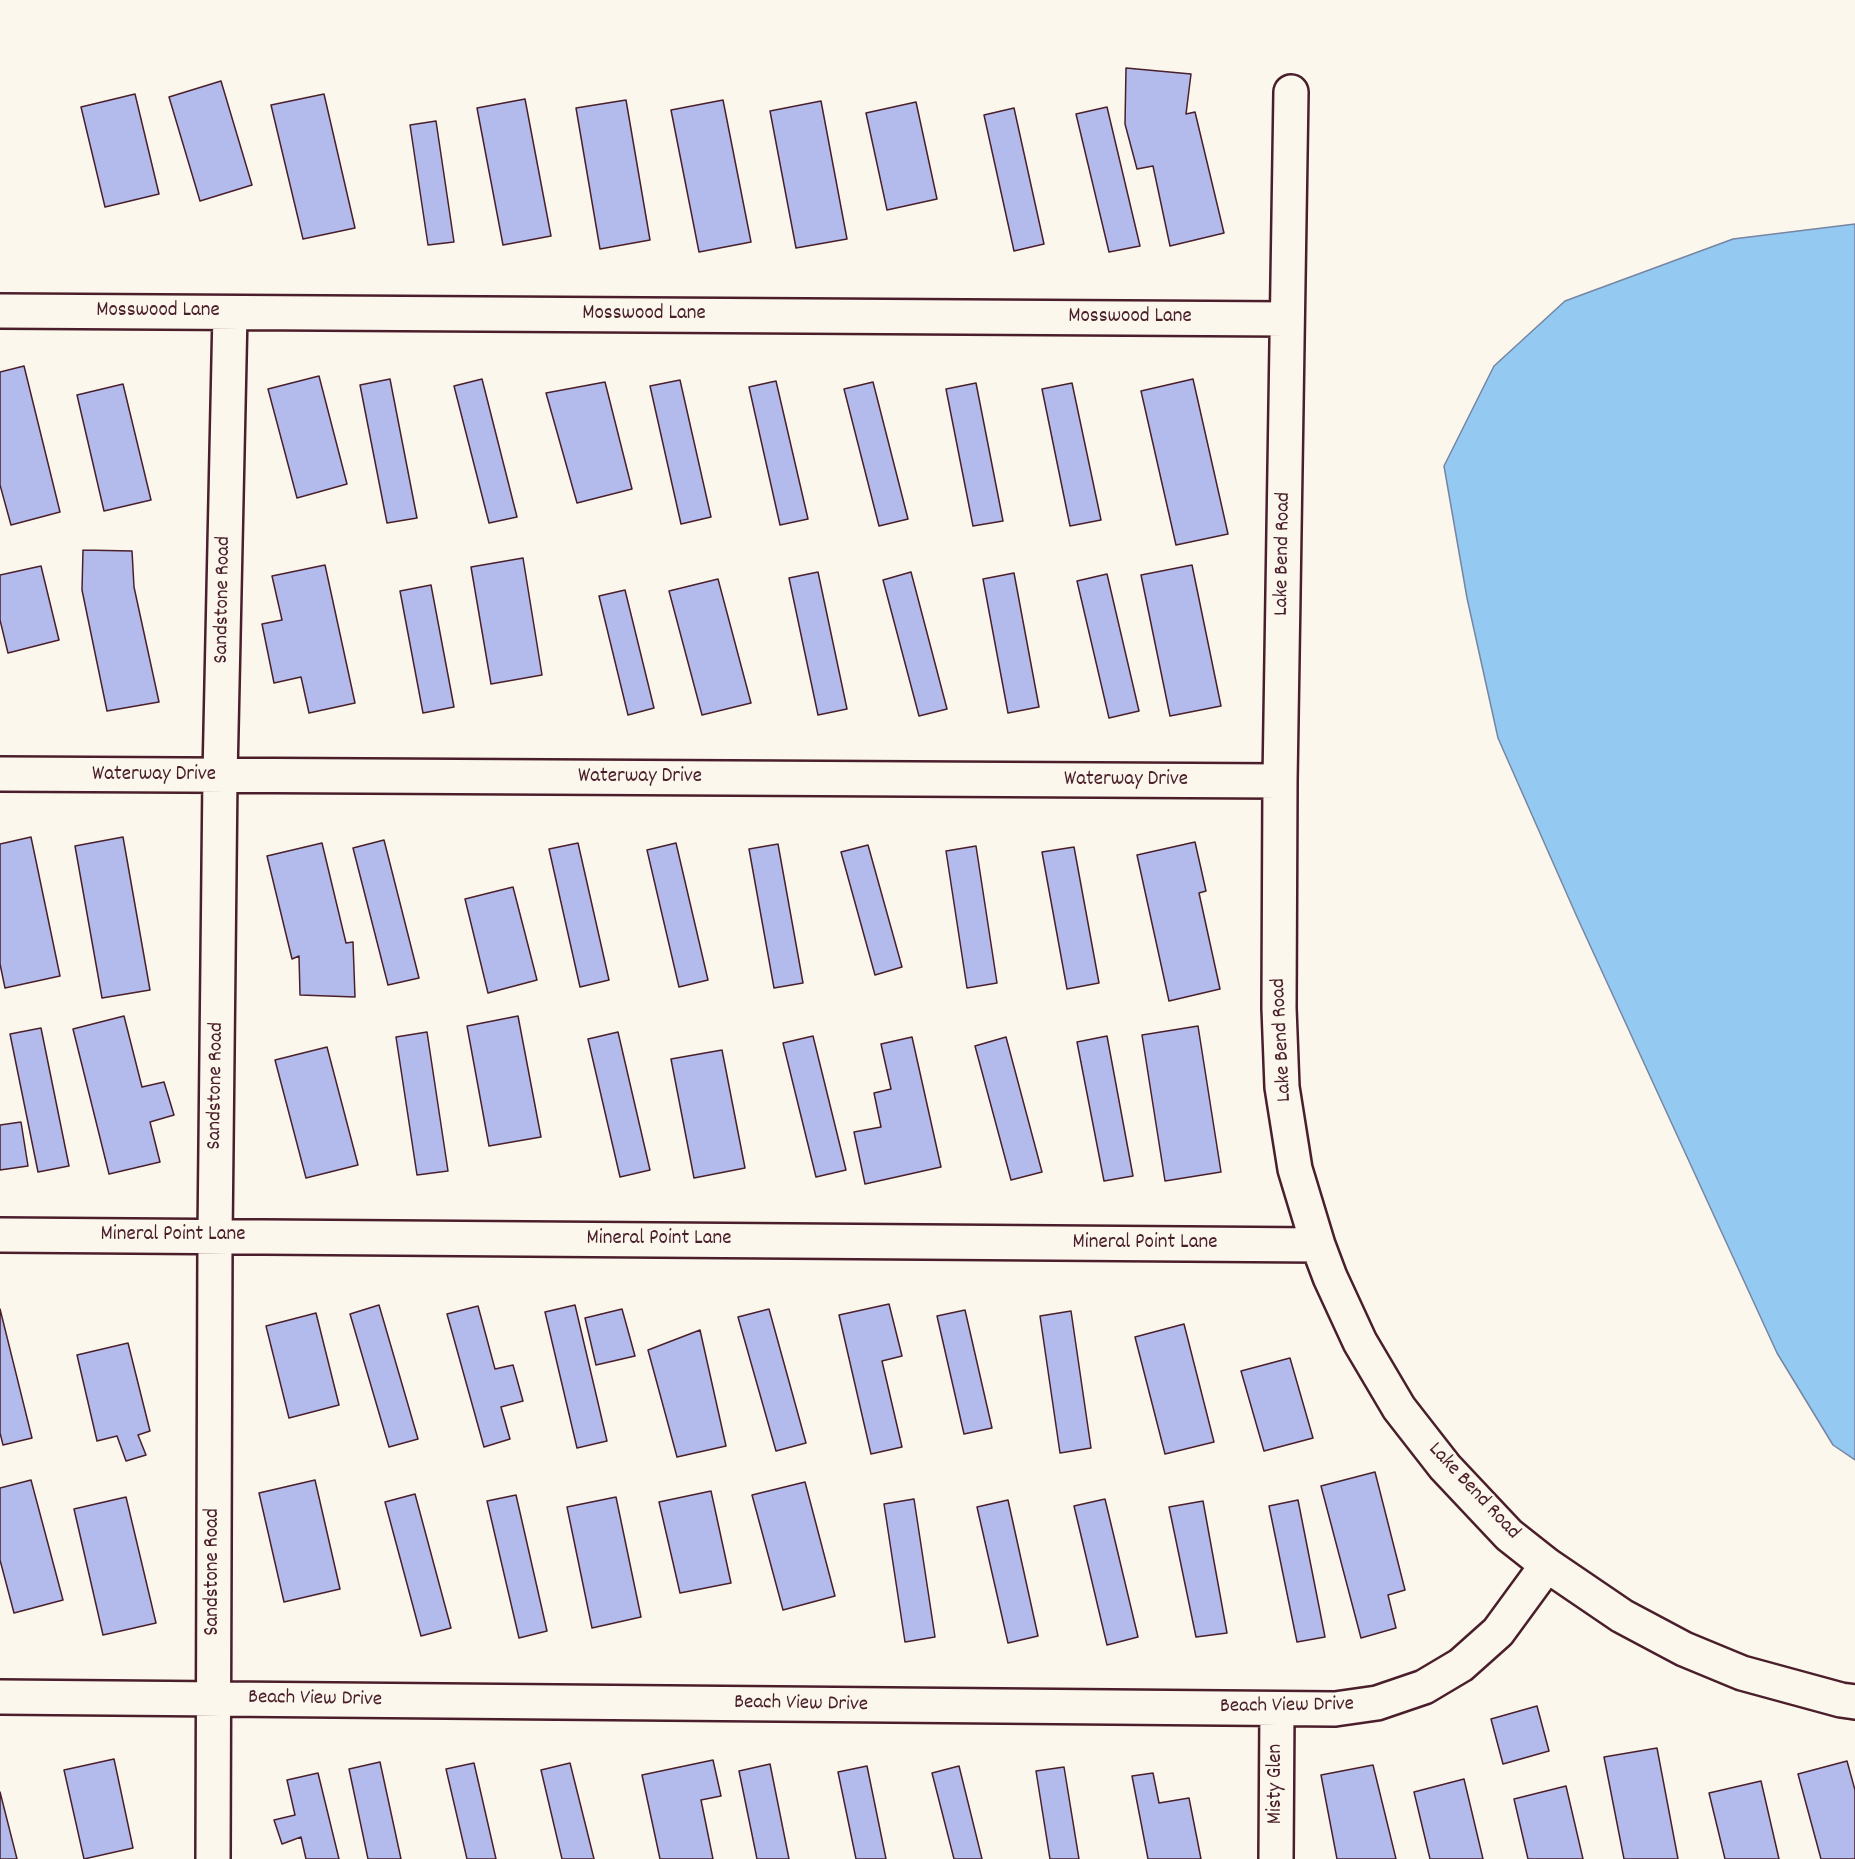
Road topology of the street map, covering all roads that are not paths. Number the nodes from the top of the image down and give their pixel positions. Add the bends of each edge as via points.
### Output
1 (1291, 92) dead end
2 (0, 311) edge
3 (230, 313) junction
4 (1287, 319) junction
5 (0, 774) edge
6 (220, 776) junction
7 (1280, 781) junction
8 (0, 1235) edge
9 (215, 1237) junction
10 (1318, 1245) junction
11 (1547, 1565) junction
12 (0, 1697) edge
13 (214, 1699) junction
14 (1855, 1702) edge
15 (1277, 1710) junction
16 (213, 1859) edge
17 (1276, 1859) edge

1 - 4 street, Lake Bend Road
2 - 3 street, Mosswood Lane
3 - 4 street, Mosswood Lane
3 - 6 street, Sandstone Road
4 - 7 street, Lake Bend Road
5 - 6 street, Waterway Drive
6 - 7 street, Waterway Drive
6 - 9 street, Sandstone Road
7 - 10 street, Lake Bend Road via 1282,1088 1294,1169
8 - 9 street, Mineral Point Lane
9 - 10 street, Mineral Point Lane
9 - 13 street, Sandstone Road
10 - 11 street, Lake Bend Road via 1360,1342 1399,1408 1445,1467 1509,1535
11 - 14 street, Lake Bend Road via 1622,1616 1684,1649 1743,1673
11 - 15 street, Beach View Drive via 1498,1632 1461,1665 1424,1687 1377,1703 1335,1709
12 - 13 street, Beach View Drive
13 - 15 street, Beach View Drive
13 - 16 street, Sandstone Road
15 - 17 street, Misty Glen

